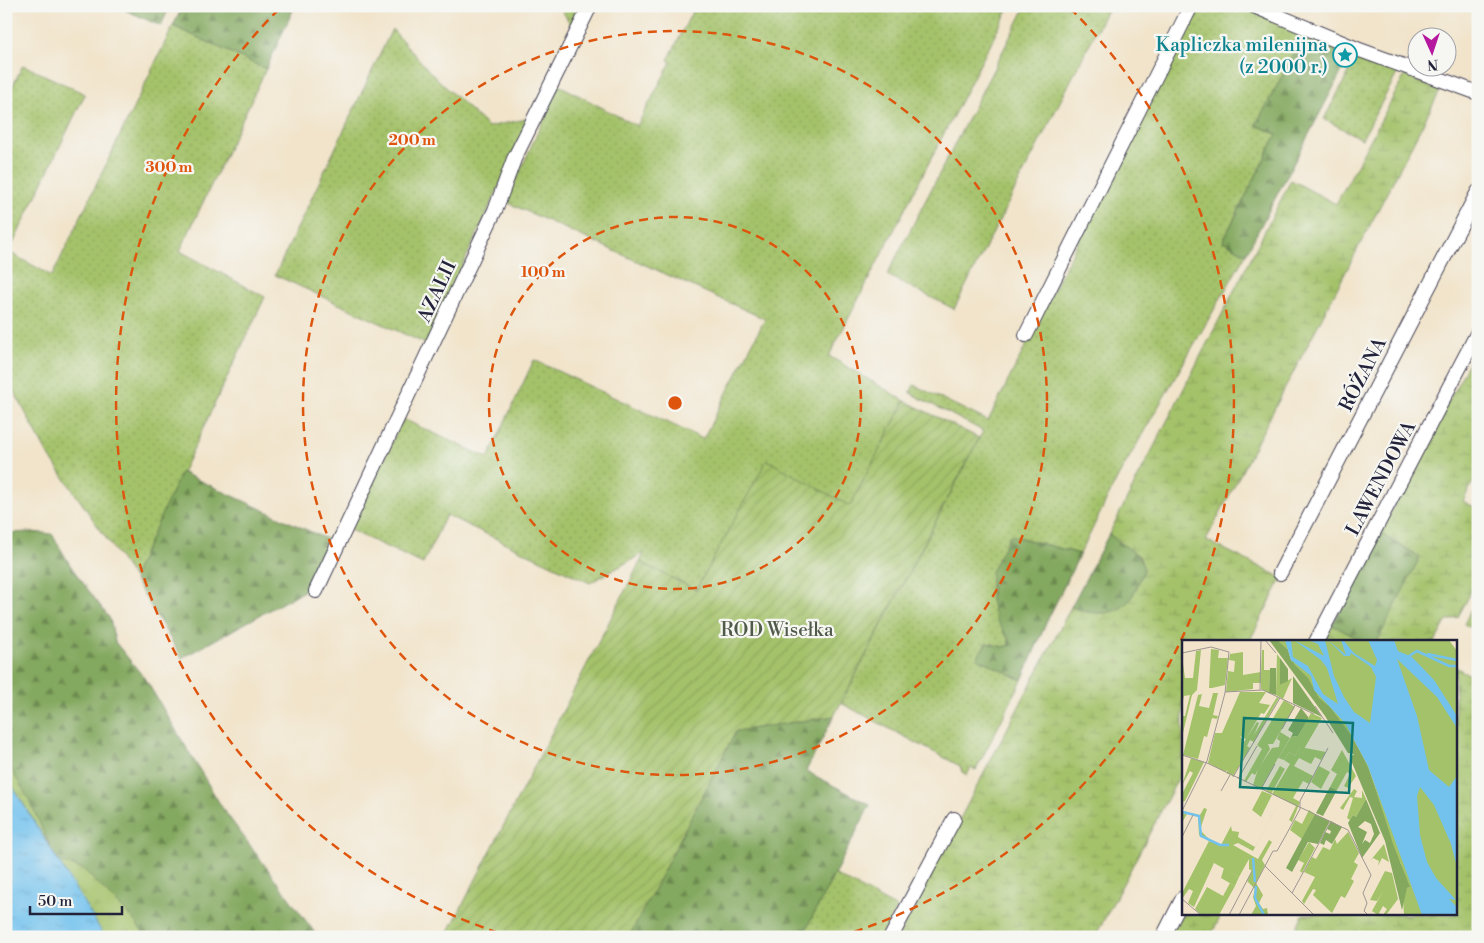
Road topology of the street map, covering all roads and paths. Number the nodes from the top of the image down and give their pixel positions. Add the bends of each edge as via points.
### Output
1 (590, 6) edge
2 (1191, 6) edge
3 (1254, 6) edge
4 (1478, 93) edge
5 (1478, 192) edge
6 (1478, 332) edge
7 (1026, 335) dead end
8 (1280, 573) dead end
9 (316, 591) dead end
10 (1317, 640) edge
11 (954, 819) dead end
12 (1182, 900) edge
13 (891, 937) edge
14 (1163, 937) edge

1 - 9 street, AZALII via 514,159 496,208
2 - 7 street
3 - 4 street via 1357,49
5 - 8 street, RÓŻANA
6 - 10 street, LAWENDOWA
11 - 13 street
12 - 14 street

